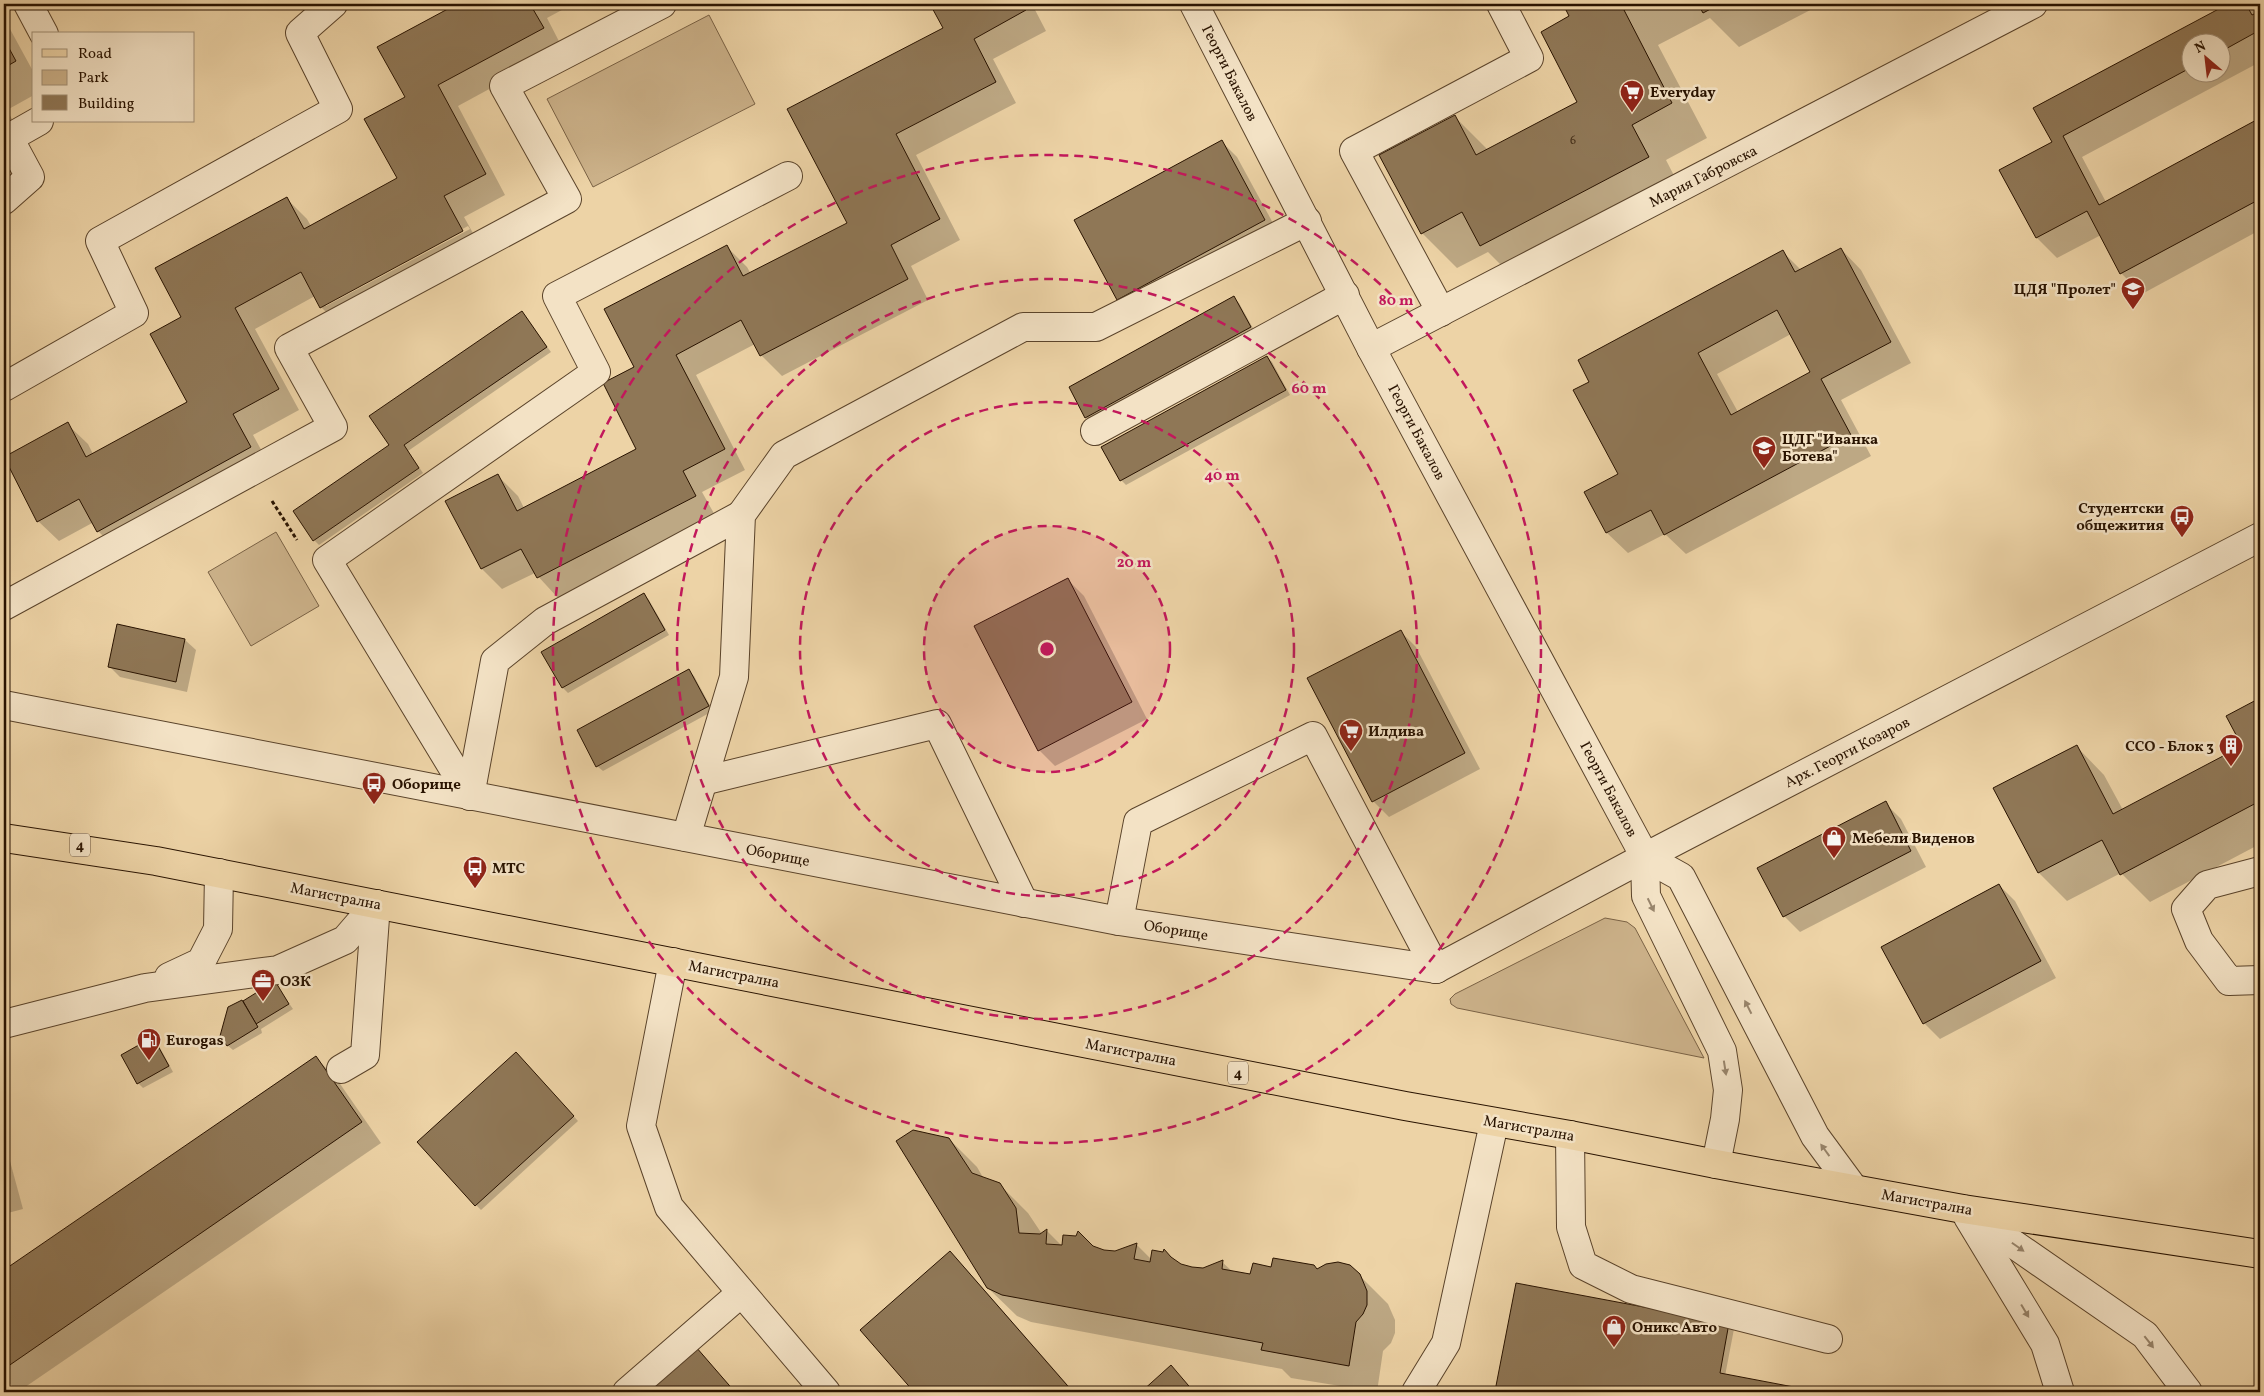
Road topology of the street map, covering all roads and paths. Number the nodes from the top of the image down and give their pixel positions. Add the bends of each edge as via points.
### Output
1 (28, 4) edge
2 (333, 4) edge
3 (662, 4) edge
4 (1194, 4) edge
5 (1501, 4) edge
6 (2034, 4) edge
7 (43, 32) edge
8 (37, 122) edge
9 (788, 176) dead end
10 (4, 200) edge
11 (1306, 221) junction
12 (1345, 295) junction
13 (1441, 312) junction
14 (1372, 348) junction
15 (4, 387) edge
16 (1095, 431) dead end
17 (253, 471) junction
18 (741, 516) junction
19 (2260, 537) edge
20 (327, 560) junction
21 (4, 606) edge
22 (4, 706) edge
23 (703, 782) junction
24 (470, 796) junction
25 (4, 829) edge
26 (686, 837) junction
27 (4, 838) edge
28 (1645, 857) junction
29 (156, 861) junction
30 (2260, 871) edge
31 (219, 874) junction
32 (1024, 903) junction
33 (376, 904) junction
34 (1120, 921) junction
35 (674, 962) junction
36 (1436, 969) junction
37 (2260, 980) edge
38 (145, 988) junction
39 (4, 1024) edge
40 (341, 1068) dead end
41 (1494, 1123) junction
42 (1570, 1135) junction
43 (1716, 1164) junction
44 (1854, 1189) junction
45 (1963, 1209) junction
46 (2260, 1254) edge
47 (741, 1292) junction
48 (1828, 1339) dead end
49 (627, 1392) edge
50 (826, 1392) edge
51 (1416, 1392) edge
52 (2060, 1392) edge
53 (2188, 1392) edge

1 - 7 street
2 - 15 street via 300,32 338,109 100,240 134,313
3 - 17 street via 504,86 567,199 289,348 333,427
4 - 11 street, Георги Бакалов
5 - 13 street via 1529,58 1354,152
6 - 13 street, Мария Габровска
8 - 10 street via 9,138 30,177
9 - 20 street via 557,296 596,372
11 - 12 street, Георги Бакалов
11 - 18 street via 1096,327 1023,327 784,456
12 - 14 street, Георги Бакалов
12 - 16 street
13 - 14 street, Мария Габровска
14 - 28 street, Георги Бакалов
17 - 20 path via 306,553
17 - 21 street
18 - 23 street via 734,676
18 - 24 street via 545,621 495,661
19 - 28 street, Арх. Георги Козаров
20 - 24 street
22 - 24 street, Оборище
23 - 26 street
23 - 32 street via 938,724
24 - 26 street, Оборище
25 - 29 main road, 4
26 - 32 street, Оборище
27 - 29 main road, Магистрална / 4
28 - 36 street, Арх. Георги Козаров
28 -> 43 street, Георги Бакалов via 1646,896 1722,1051 1728,1090
44 -> 28 street via 1814,1136 1681,877
29 - 31 main road, Магистрална / 4
30 - 37 street via 2207,885 2186,909 2199,942 2229,981
31 - 33 main road, Магистрална / 4
31 - 38 street via 218,929 201,962
32 - 34 street, Оборище
33 - 35 main road, Магистрална / 4
33 - 38 street via 345,940 278,970
33 - 40 street via 364,1055
34 - 36 street, Оборище
34 - 36 street via 1138,822 1313,736
35 - 41 main road, Магистрална / 4
35 - 47 street via 641,1126 670,1207
38 - 39 street
41 - 42 main road, Магистрална / 4
41 - 51 street via 1446,1343
42 - 43 main road, Магистрална / 4
42 - 48 street via 1571,1227 1583,1265 1631,1289
43 - 44 main road, Магистрална / 4
44 - 45 main road, Магистрална / 4
45 - 46 main road, Магистрална / 4
45 -> 52 street via 2045,1344
45 -> 53 street via 2145,1335
47 - 49 street
47 - 50 street

